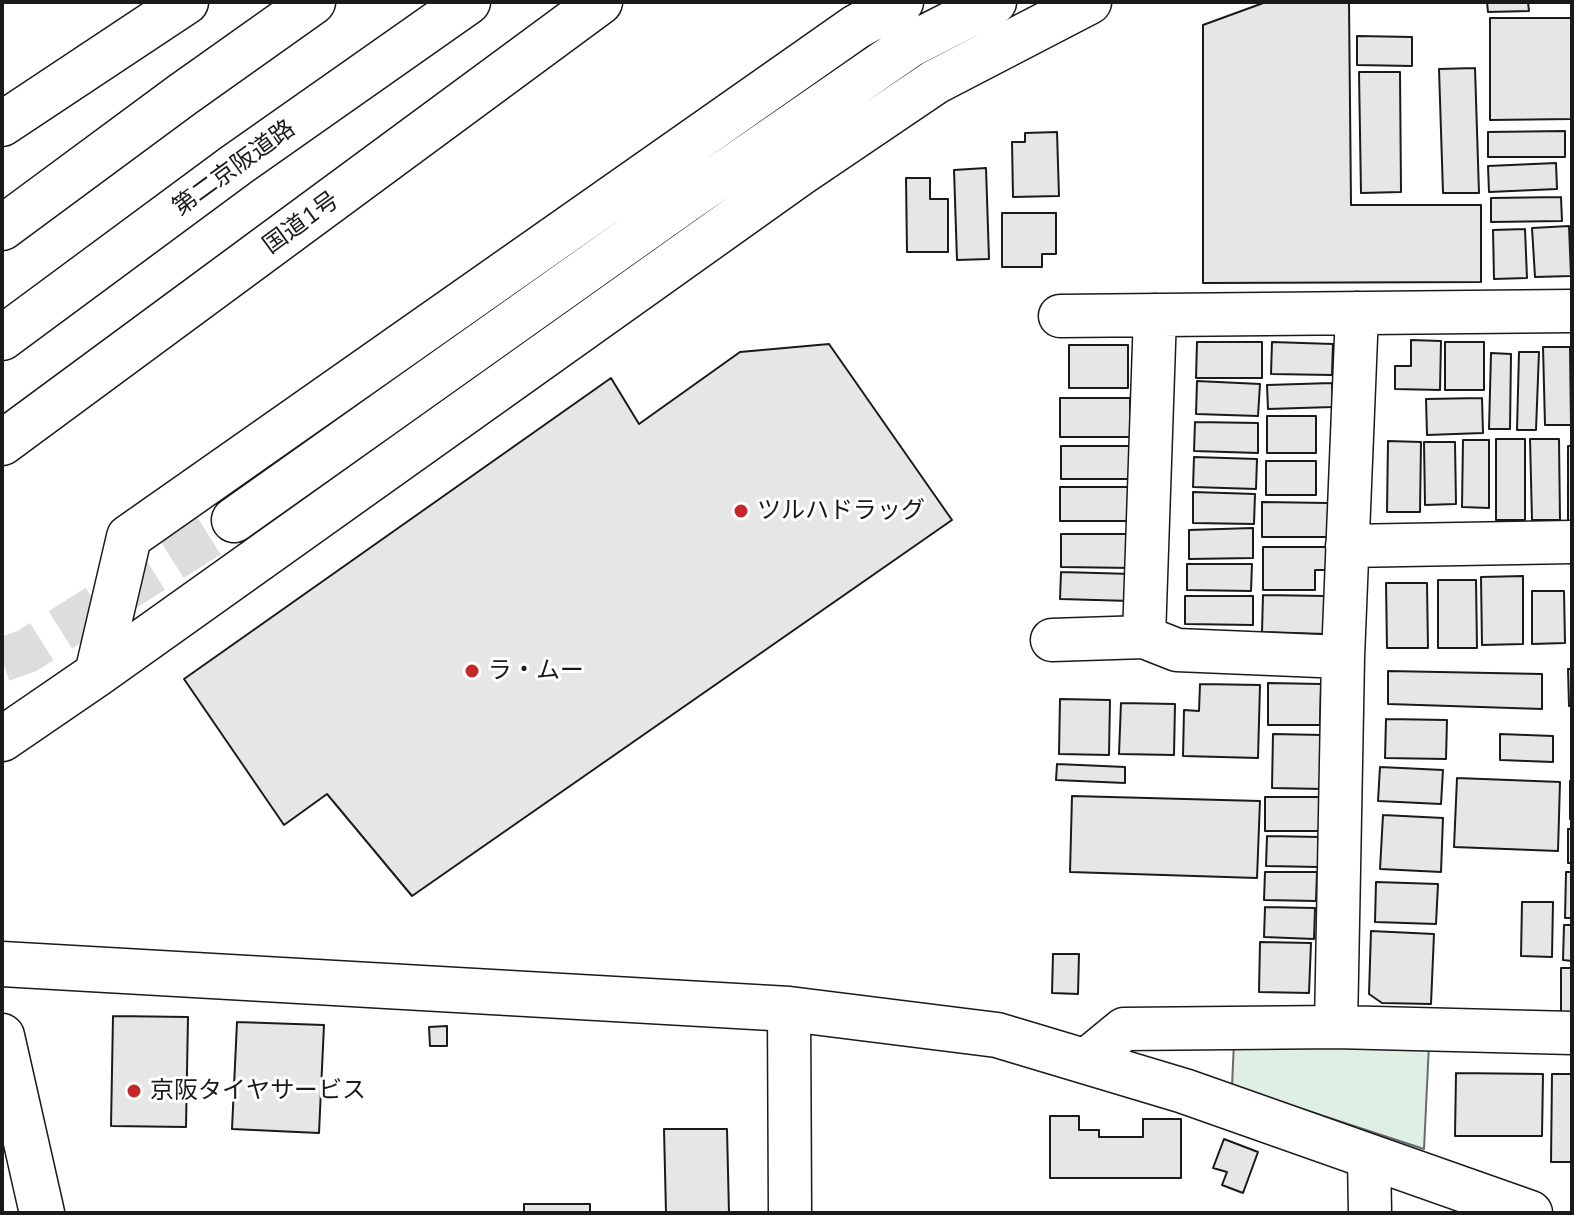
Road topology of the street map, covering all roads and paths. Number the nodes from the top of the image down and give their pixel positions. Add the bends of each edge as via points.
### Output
1 (186, 2) edge
2 (313, 2) edge
3 (468, 2) edge
4 (600, 2) edge
5 (901, 2) edge
6 (994, 2) edge
7 (1089, 2) edge
8 (2, 124) edge
9 (2, 228) edge
10 (1572, 311) edge
11 (1357, 313) junction
12 (1155, 315) junction
13 (1060, 316) dead end
14 (2, 338) edge
15 (2, 443) edge
16 (234, 520) tunnel mouth
17 (1572, 542) edge
18 (1347, 546) junction
19 (1144, 637) junction
20 (1052, 640) dead end
21 (1343, 657) junction
22 (97, 674) junction
23 (2, 739) edge
24 (2, 964) edge
25 (789, 1009) junction
26 (1336, 1027) junction
27 (1572, 1033) edge
28 (2, 1036) edge
29 (1085, 1061) junction
30 (1369, 1156) junction
31 (42, 1213) edge
32 (790, 1213) edge
33 (1370, 1213) edge
34 (1530, 1213) edge

1 - 8 main road
2 - 9 main road
3 - 14 main road, 第二京阪道路
4 - 15 main road, 国道1号
5 - 22 main road via 856,27 129,537
6 - 16 main road via 910,45
7 - 22 main road via 935,82 824,157
10 - 11 street
11 - 12 street
11 - 18 street
12 - 13 street
12 - 19 street
17 - 18 street
18 - 21 street
19 - 20 street
19 - 21 street via 1177,650
21 - 26 street
22 - 23 main road
24 - 25 main road
25 - 29 main road via 997,1035
25 - 32 street
26 - 27 street
26 - 29 street via 1124,1029
28 - 31 main road
29 - 30 main road
30 - 33 street
30 - 34 main road

